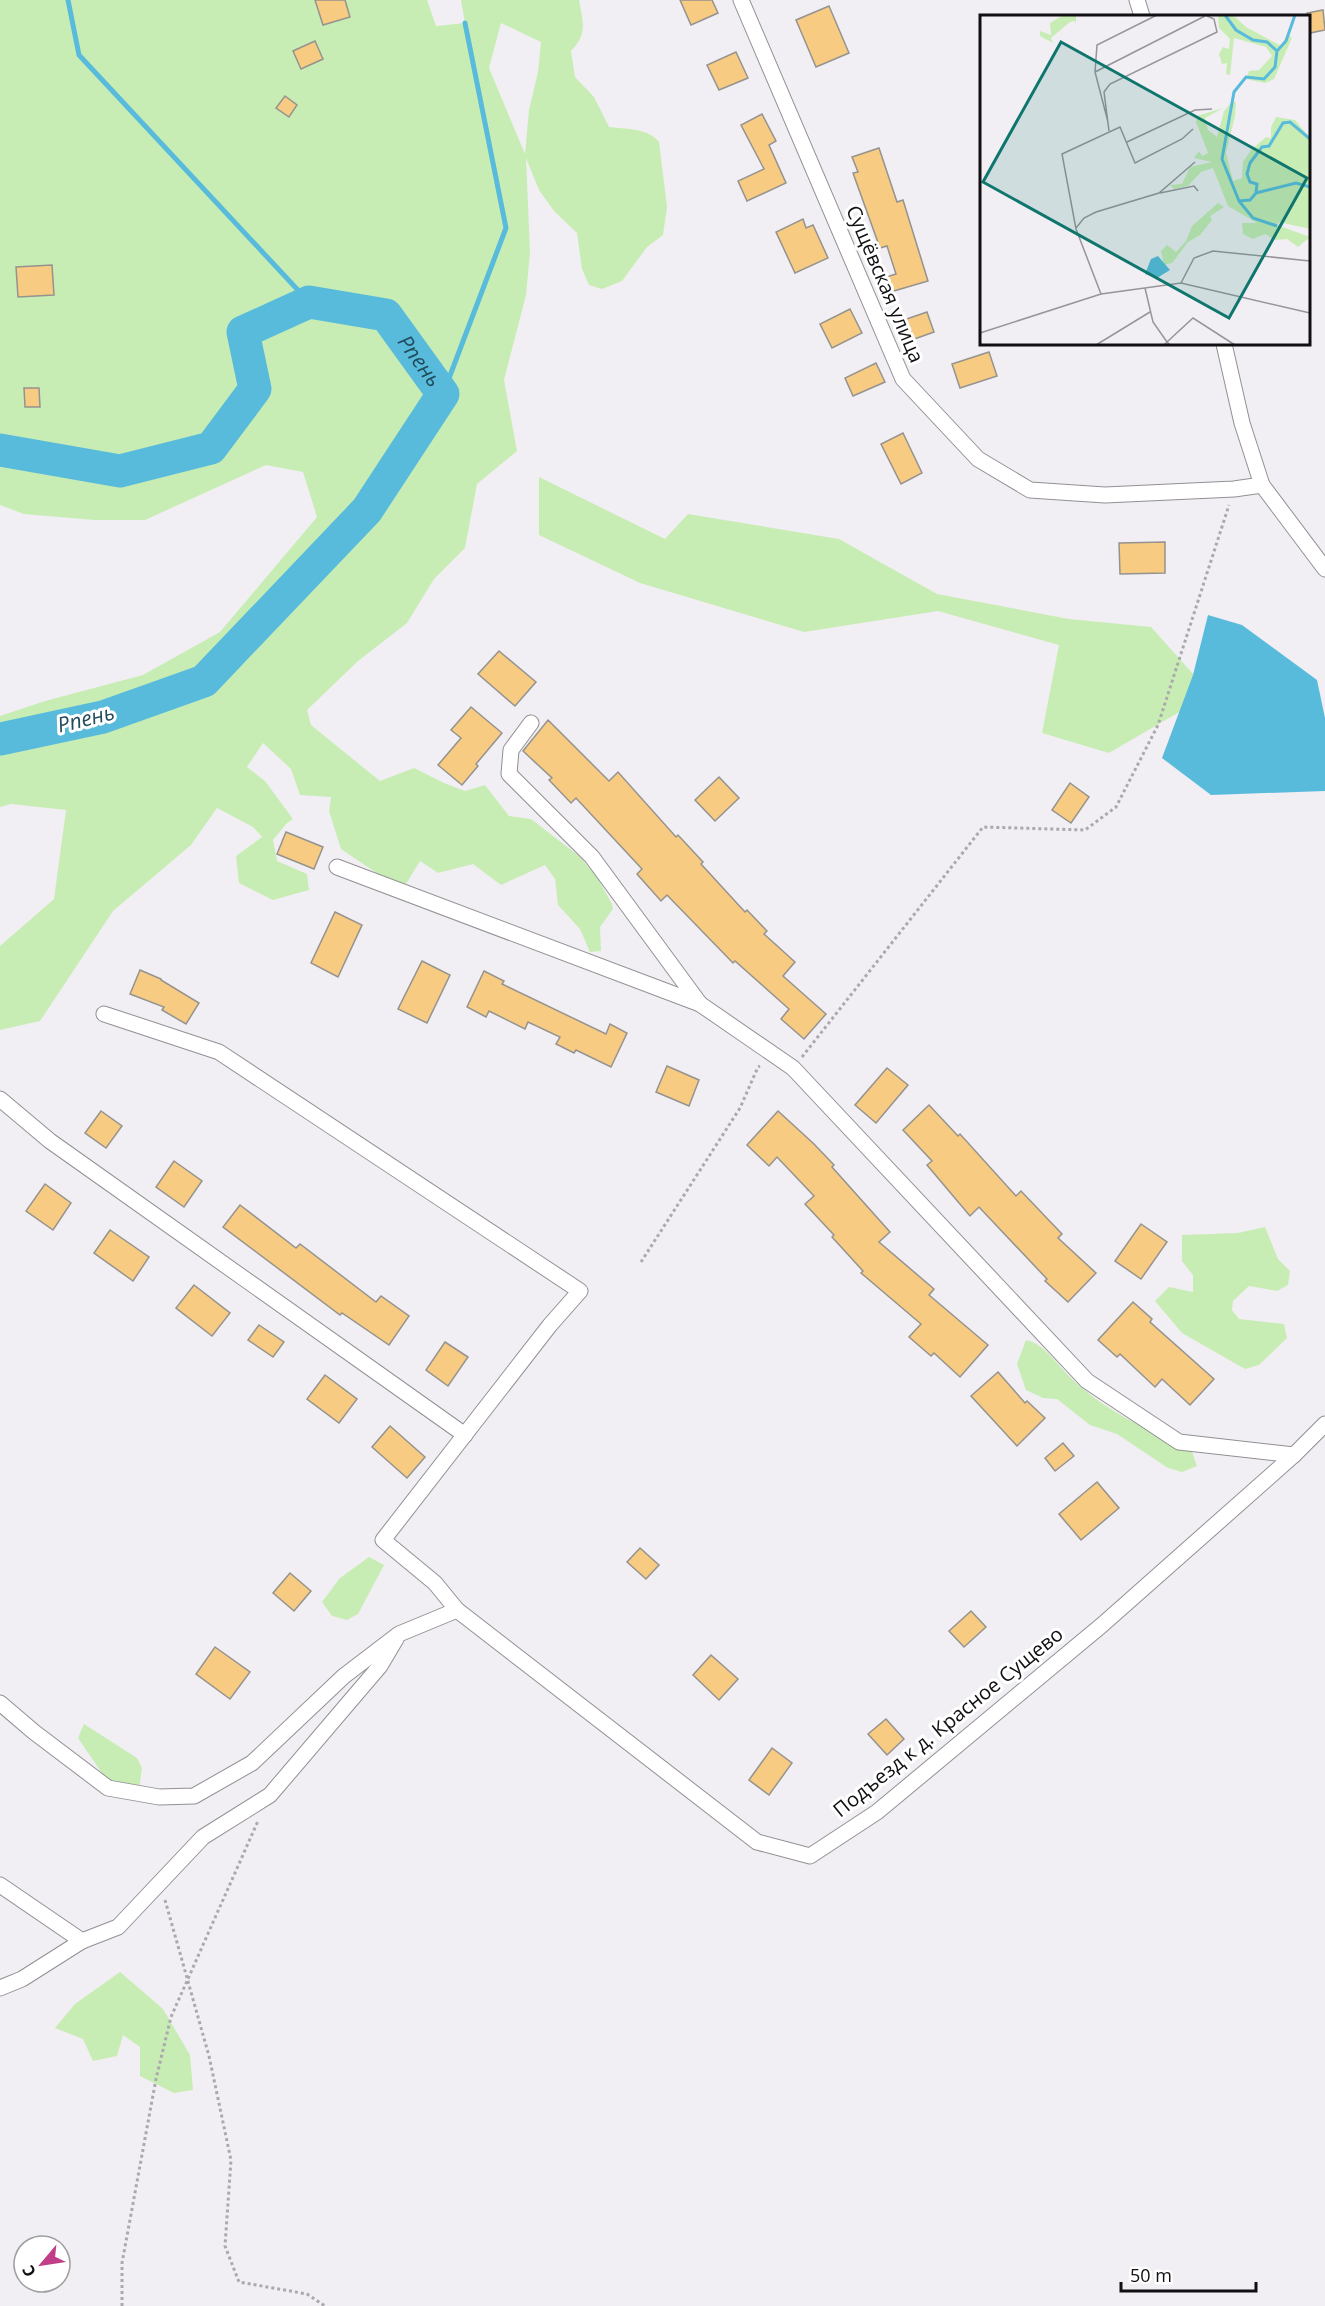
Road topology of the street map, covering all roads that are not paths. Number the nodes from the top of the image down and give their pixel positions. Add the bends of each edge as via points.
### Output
1 (741, 0) edge
2 (1137, 0) edge
3 (1142, 15) edge
4 (1224, 345) edge
5 (1262, 485) junction
6 (1325, 569) edge
7 (531, 723) dead end
8 (337, 867) dead end
9 (700, 1004) junction
10 (104, 1014) dead end
11 (0, 1100) edge
12 (1325, 1424) edge
13 (465, 1435) junction
14 (1294, 1455) junction
15 (457, 1610) junction
16 (399, 1634) junction
17 (0, 1704) edge
18 (0, 1885) edge
19 (82, 1941) junction
20 (0, 1988) edge

1 - 5 street, Сущёвская улица via 903,379 978,459 1030,490 1105,495
2 - 3 street
4 - 5 street via 1242,423
5 - 6 street
7 - 9 street via 511,750 509,774 592,857
8 - 9 street
9 - 14 street via 793,1068 1087,1381 1179,1442
10 - 13 street via 219,1052 580,1290
11 - 13 street via 51,1141
12 - 14 street, Подъезд к д. Красное Сущево
13 - 15 street, Подъезд к д. Красное Сущево via 383,1540 435,1583
14 - 15 street, Подъезд к д. Красное Сущево via 1102,1625 877,1812 810,1856 757,1842
15 - 16 street
16 - 17 street via 344,1676 252,1763 194,1796 159,1797 108,1788
16 - 19 street via 380,1666 270,1795 203,1837 118,1927
18 - 19 street
19 - 20 street via 22,1979

